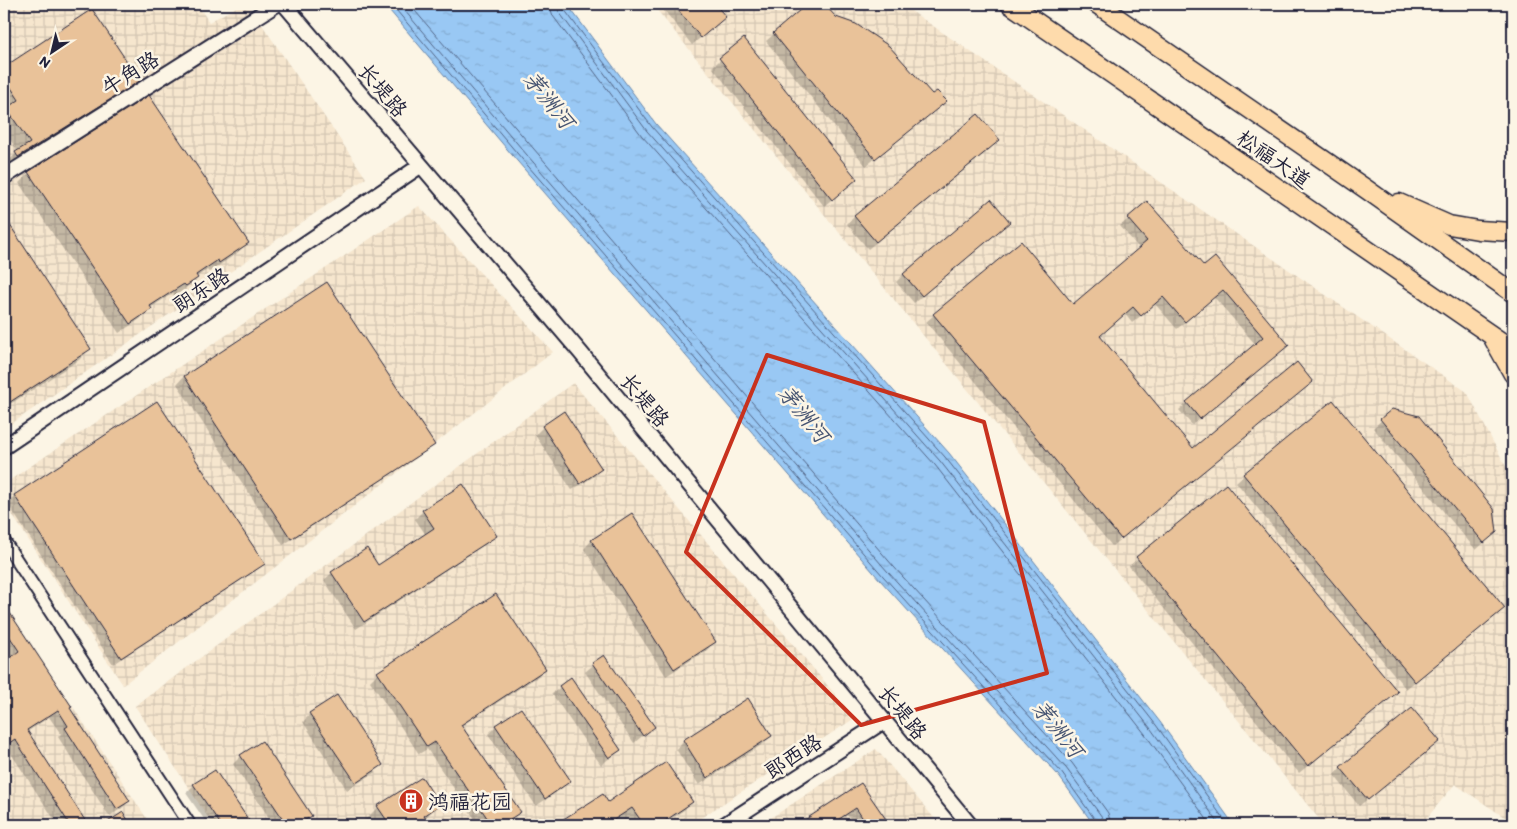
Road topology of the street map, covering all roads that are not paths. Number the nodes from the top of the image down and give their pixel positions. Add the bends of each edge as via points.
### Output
1 (277, 4) edge
2 (284, 4) edge
3 (1010, 4) edge
4 (1097, 4) edge
5 (420, 166) junction
6 (4, 177) edge
7 (1366, 189) junction
8 (1513, 232) edge
9 (1513, 293) edge
10 (1491, 335) junction
11 (1513, 350) edge
12 (1513, 374) edge
13 (4, 447) edge
14 (4, 541) edge
15 (884, 720) junction
16 (732, 823) edge
17 (190, 825) edge
18 (970, 825) edge

1 - 6 street, 牛角路
2 - 5 street, 长堤路
3 - 10 main road, 松福大道
4 - 7 main road, 松福大道
5 - 13 street, 朗东路
5 - 15 street, 长堤路 via 580,352
7 - 8 main road via 1449,225
7 - 9 main road, 松福大道
10 - 11 main road, 松福大道
10 - 12 main road
14 - 17 street
15 - 16 street, 郎西路
15 - 18 street, 长堤路

